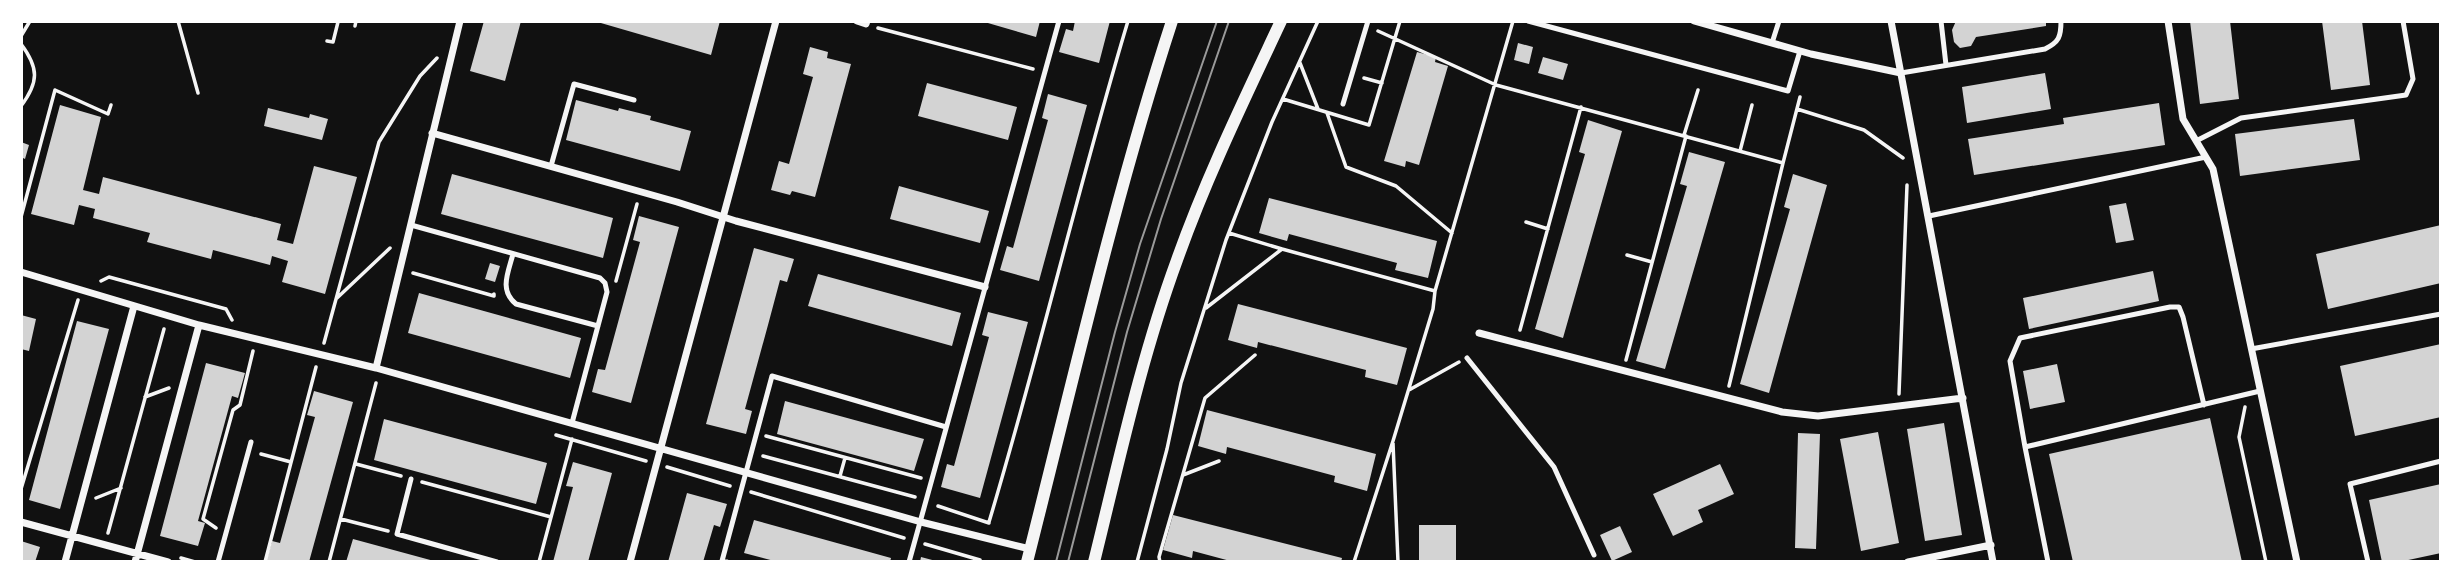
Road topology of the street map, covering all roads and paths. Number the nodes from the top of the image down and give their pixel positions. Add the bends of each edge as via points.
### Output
1 (30, 21) edge
2 (178, 21) edge
3 (460, 21) edge
4 (776, 21) edge
5 (857, 21) edge
6 (1059, 21) edge
7 (1128, 21) edge
8 (1172, 21) edge
9 (1281, 21) edge
10 (1318, 21) edge
11 (1513, 21) edge
12 (1527, 21) edge
13 (1694, 21) edge
14 (1779, 21) edge
15 (1891, 21) edge
16 (1941, 21) edge
17 (2061, 21) edge
18 (2168, 21) edge
19 (2403, 21) edge
20 (338, 22) edge
21 (866, 23) edge
22 (1367, 24) edge
23 (21, 36) edge
24 (327, 41) dead end
25 (1772, 43) junction
26 (21, 44) edge
27 (441, 46) dead end
28 (1800, 51) junction
29 (1300, 63) junction
30 (1946, 65) junction
31 (1044, 72) junction
32 (1901, 73) junction
33 (1496, 85) junction
34 (1803, 87) dead end
35 (1698, 90) dead end
36 (198, 93) dead end
37 (634, 100) dead end
38 (1343, 104) dead end
39 (111, 105) dead end
40 (1752, 105) dead end
41 (21, 106) edge
42 (1581, 107) junction
43 (1318, 109) dead end
44 (1797, 109) junction
45 (1327, 112) dead end
46 (432, 133) junction
47 (1685, 136) junction
48 (2196, 141) junction
49 (1740, 151) junction
50 (2206, 157) junction
51 (1908, 162) dead end
52 (1783, 163) junction
53 (551, 166) junction
54 (1907, 175) dead end
55 (1929, 216) junction
56 (21, 217) edge
57 (725, 217) junction
58 (1526, 222) dead end
59 (411, 225) junction
60 (1548, 229) junction
61 (1228, 233) junction
62 (1452, 233) junction
63 (393, 246) dead end
64 (1282, 249) junction
65 (513, 254) junction
66 (1627, 255) dead end
67 (1652, 262) junction
68 (21, 272) edge
69 (985, 287) junction
70 (82, 290) junction
71 (1435, 291) junction
72 (335, 300) junction
73 (134, 306) junction
74 (1204, 309) junction
75 (2441, 314) edge
76 (199, 325) junction
77 (598, 326) junction
78 (164, 329) dead end
79 (1479, 333) dead end
80 (1516, 343) junction
81 (323, 345) dead end
82 (2251, 349) junction
83 (253, 351) dead end
84 (1255, 355) dead end
85 (1466, 358) joint
86 (376, 368) junction
87 (328, 370) dead end
88 (1623, 372) junction
89 (184, 382) junction
90 (376, 383) dead end
91 (1409, 390) junction
92 (2260, 391) junction
93 (2244, 396) junction
94 (145, 397) junction
95 (1727, 397) junction
96 (1963, 398) junction
97 (2204, 405) junction
98 (1899, 406) junction
99 (572, 423) junction
100 (946, 426) junction
101 (546, 432) dead end
102 (771, 438) dead end
103 (572, 439) junction
104 (1393, 441) junction
105 (251, 442) dead end
106 (661, 447) junction
107 (2025, 447) junction
108 (249, 451) junction
109 (845, 457) junction
110 (1219, 461) dead end
111 (2441, 461) edge
112 (291, 462) junction
113 (356, 464) junction
114 (656, 464) junction
115 (746, 472) junction
116 (1183, 475) junction
117 (840, 476) dead end
118 (917, 477) dead end
119 (411, 479) junction
120 (121, 488) junction
121 (21, 489) edge
122 (741, 489) junction
123 (81, 503) junction
124 (551, 517) junction
125 (340, 519) junction
126 (21, 522) edge
127 (920, 522) junction
128 (397, 534) junction
129 (72, 536) junction
130 (214, 538) dead end
131 (985, 539) junction
132 (915, 541) junction
133 (105, 545) junction
134 (1990, 545) junction
135 (1594, 555) dead end
136 (1029, 556) edge
137 (136, 558) edge
138 (980, 561) edge
139 (65, 562) edge
140 (167, 562) edge
141 (218, 562) edge
142 (265, 562) edge
143 (328, 562) edge
144 (497, 562) edge
145 (539, 562) edge
146 (630, 562) edge
147 (726, 562) edge
148 (909, 562) edge
149 (1094, 562) edge
150 (1137, 562) edge
151 (1160, 562) edge
152 (1354, 562) edge
153 (1398, 562) edge
154 (1908, 562) edge
155 (1993, 562) edge
156 (2048, 562) edge
157 (2266, 562) edge
158 (2297, 562) edge
159 (2368, 562) edge

1 - 23 path
2 - 36 path
3 - 46 street
4 - 57 street
5 - 21 street
6 - 31 lane
7 - 131 path
8 - 136 street via 1114,217
9 - 149 street via 1223,145 1177,260 1142,372
10 - 29 path
11 - 33 path
12 - 28 lane via 1788,91
13 - 25 street
14 - 25 lane
15 - 32 street
16 - 30 lane
17 - 30 lane via 2061,36 2045,49
18 - 48 street via 2183,119
19 - 48 lane via 2413,79 2406,95 2242,118
20 - 24 path via 333,42
21 - 31 path
22 - 33 path
22 - 38 lane
25 - 28 street
26 - 41 path via 35,69 35,84
27 - 72 path via 437,59 419,76 379,142
28 - 32 street
29 - 43 path
29 - 61 path
30 - 32 lane
31 - 69 lane
32 - 55 street
33 - 42 path
33 - 62 path
34 - 44 path
35 - 47 path
37 - 53 lane via 574,84
39 - 56 path via 108,114 55,90
40 - 49 path
42 - 47 path
42 - 60 path
44 - 51 path via 1864,130
44 - 52 path
45 - 62 path via 1346,167 1396,186
46 - 53 street
46 - 59 street
47 - 49 path
47 - 67 path
48 - 50 street
49 - 52 path
50 - 55 lane
50 - 82 street via 2213,169
52 - 95 path
53 - 57 street
54 - 98 path
55 - 96 street
57 - 69 street
57 - 106 street
58 - 60 path
59 - 65 lane
59 - 86 street
60 - 80 path
61 - 64 path
61 - 74 path
62 - 71 path
63 - 72 path
64 - 71 path
64 - 74 path
65 - 77 lane via 505,285 509,299
65 - 77 lane via 600,278 607,292
66 - 67 path
67 - 88 path
68 - 70 street
69 - 100 lane
70 - 73 street
70 - 121 path
71 - 91 path
72 - 81 path
73 - 76 street
73 - 123 street
74 - 150 path
75 - 82 lane
76 - 86 street
76 - 89 street
77 - 99 lane
78 - 94 path
79 - 80 street
80 - 88 street
82 - 92 street
83 - 130 path via 203,519 216,527
84 - 116 path via 1205,398
85 - 91 path
85 - 135 lane via 1555,467
86 - 99 street
87 - 112 path via 316,367
88 - 95 street
89 - 94 path
89 - 137 street
90 - 113 path
91 - 104 path
92 - 93 lane
92 - 158 street
93 - 97 lane
93 - 157 path via 2239,437
94 - 120 path
95 - 98 street via 1818,416
96 - 98 street
96 - 134 street
97 - 107 lane
97 - 107 lane via 2179,307 2020,338 2010,361
99 - 106 street
100 - 115 lane via 772,376
100 - 127 lane
101 - 103 path
102 - 109 path
103 - 114 path
103 - 124 path
104 - 152 path
104 - 153 path
105 - 108 lane
106 - 114 street
106 - 115 street
107 - 156 lane
108 - 112 path
108 - 141 lane
109 - 117 path
109 - 118 path
110 - 116 path
111 - 159 lane via 2350,484
112 - 142 path
113 - 119 path
113 - 125 path
114 - 122 path
114 - 146 street
115 - 122 lane
115 - 127 street
116 - 151 path
119 - 124 path
119 - 128 lane
120 - 123 path
120 - 133 path
122 - 132 path
122 - 147 lane via 722,561
123 - 129 street
124 - 145 path
125 - 128 path
125 - 143 path
126 - 129 street
127 - 131 street
127 - 132 lane
128 - 144 lane
129 - 133 street
129 - 139 street
131 - 136 street
131 - 138 path
132 - 138 path
132 - 148 lane
133 - 137 street
134 - 154 street
134 - 155 street
137 - 140 street

